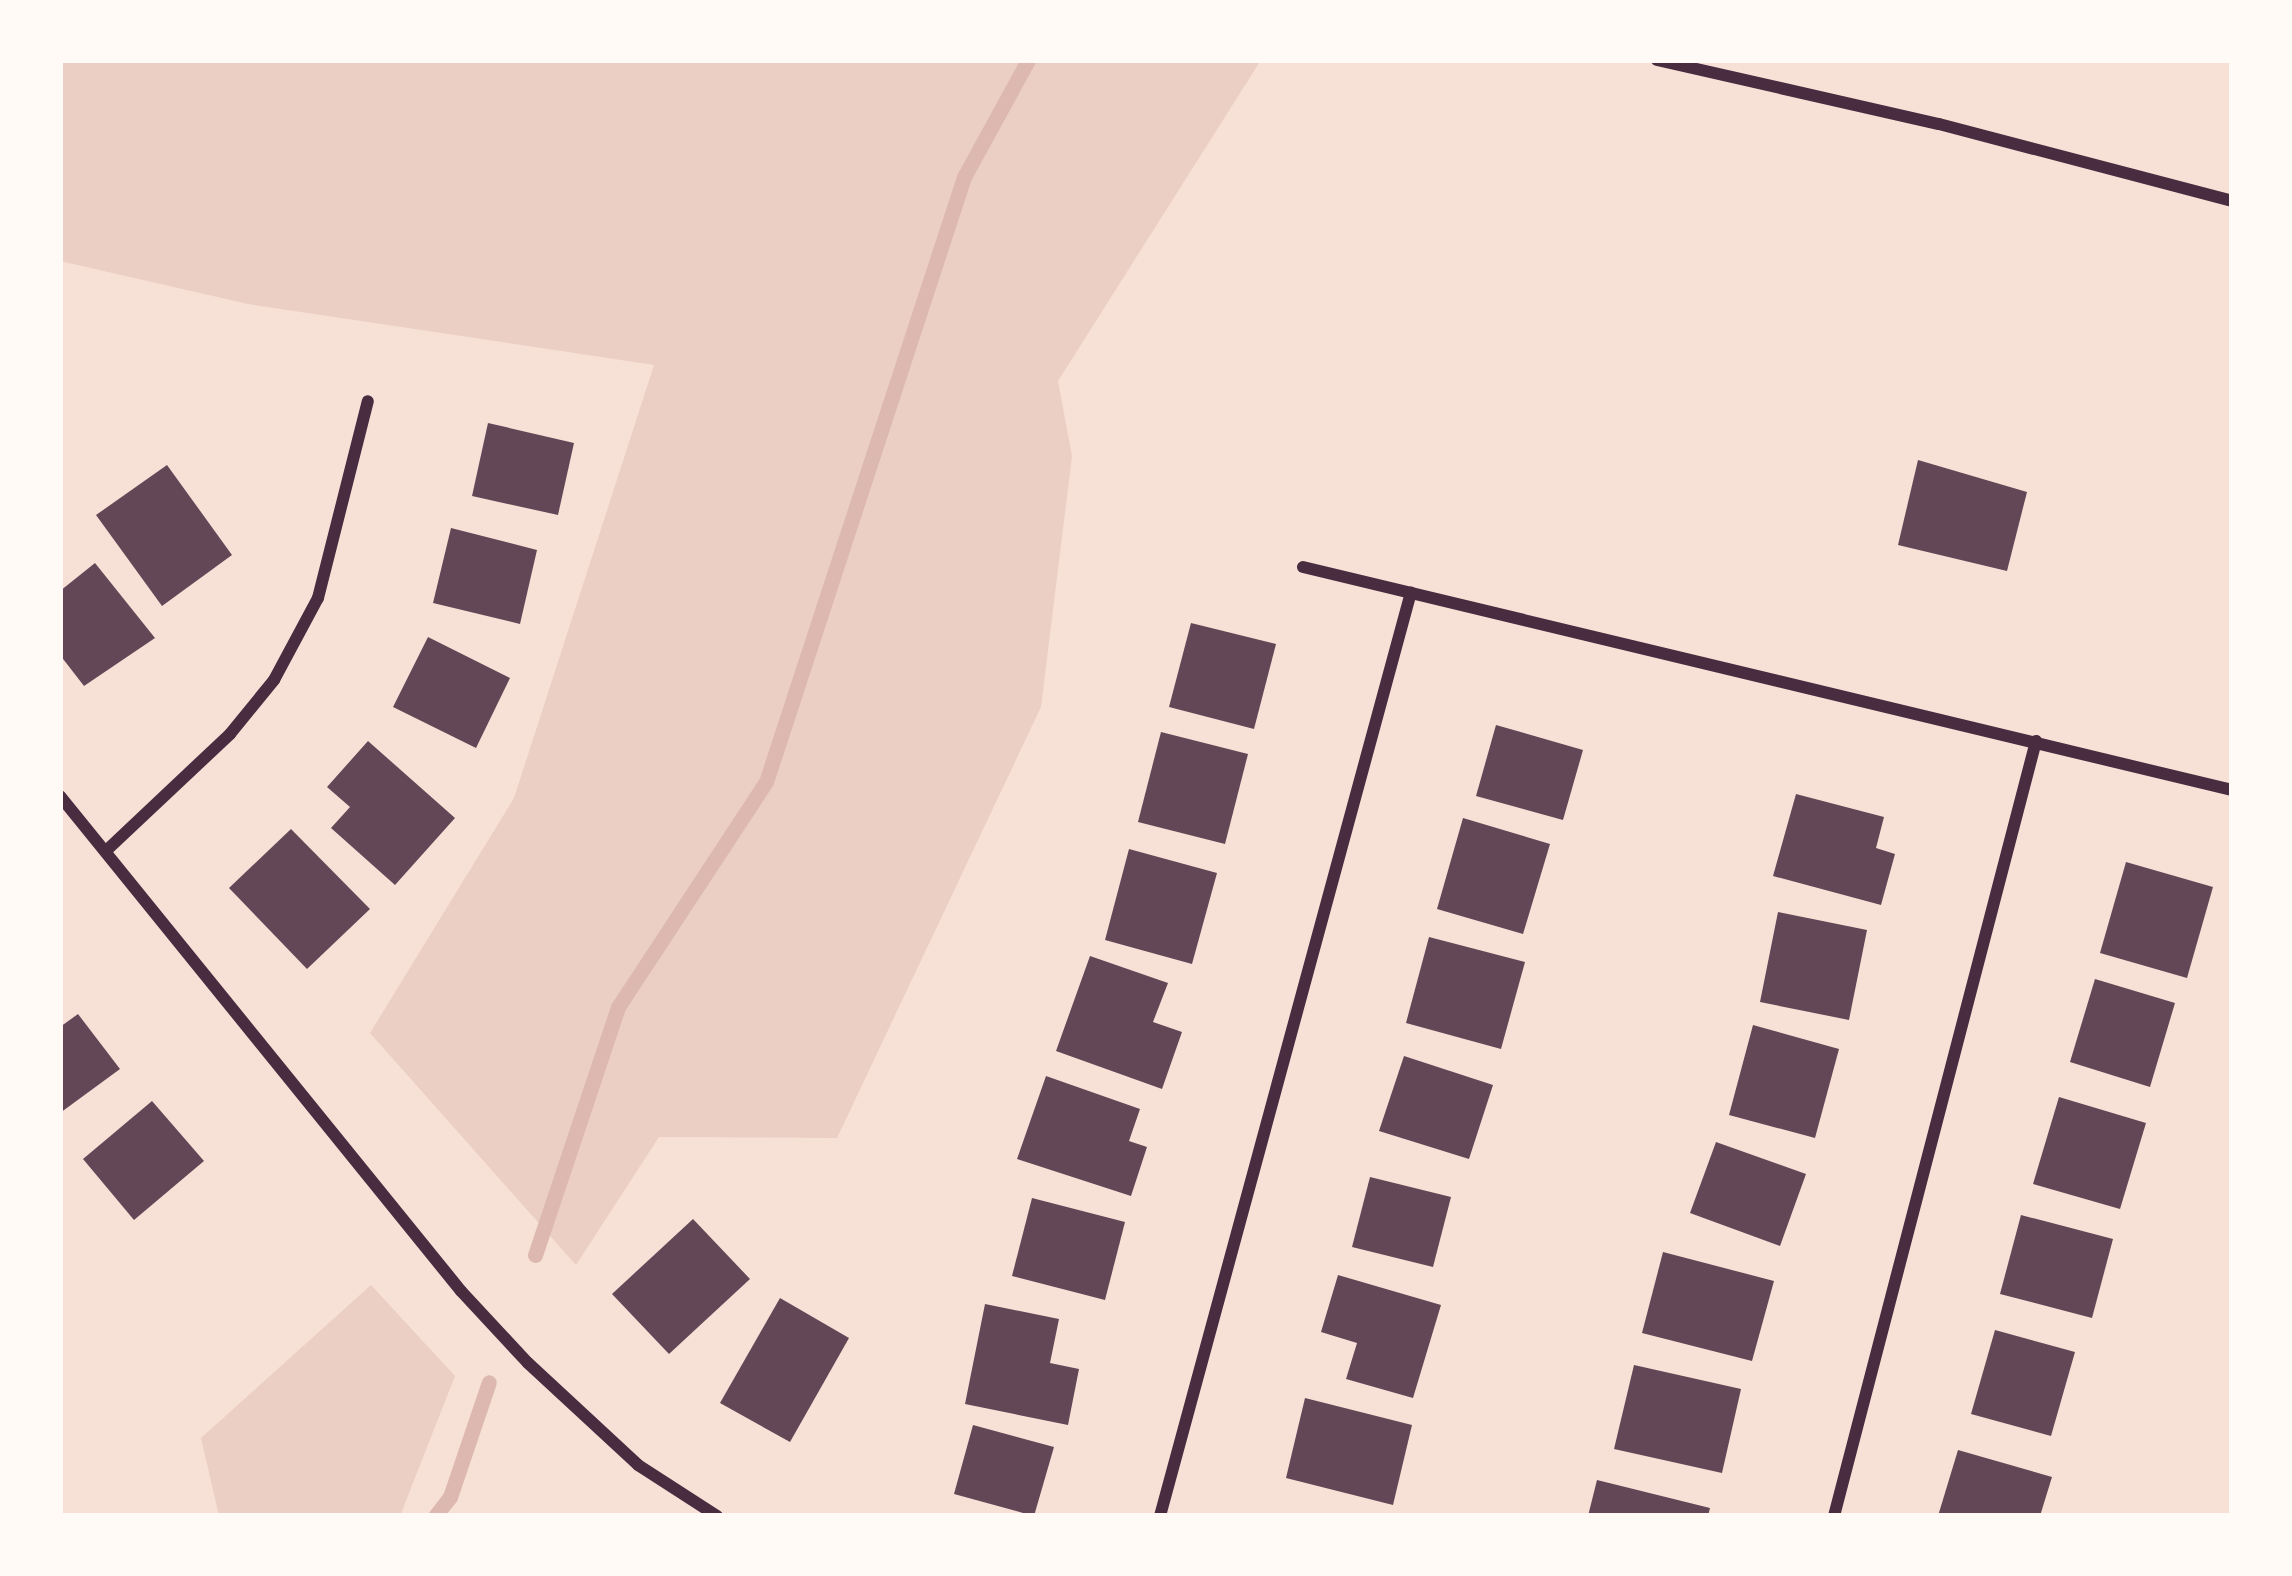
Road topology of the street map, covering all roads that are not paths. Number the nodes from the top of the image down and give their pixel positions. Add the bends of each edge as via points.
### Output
1 (1657, 60) edge
2 (2232, 201) edge
3 (368, 401) dead end
4 (1303, 567) dead end
5 (1412, 592) junction
6 (2036, 741) junction
7 (2232, 790) edge
8 (60, 796) edge
9 (108, 849) junction
10 (717, 1516) edge
11 (1160, 1516) edge
12 (1834, 1516) edge

1 - 2 street
3 - 9 street via 318,598 274,680 230,734
4 - 5 street
5 - 6 street
5 - 11 street
6 - 7 street
6 - 12 street
8 - 9 street
9 - 10 street via 460,1291 638,1465

